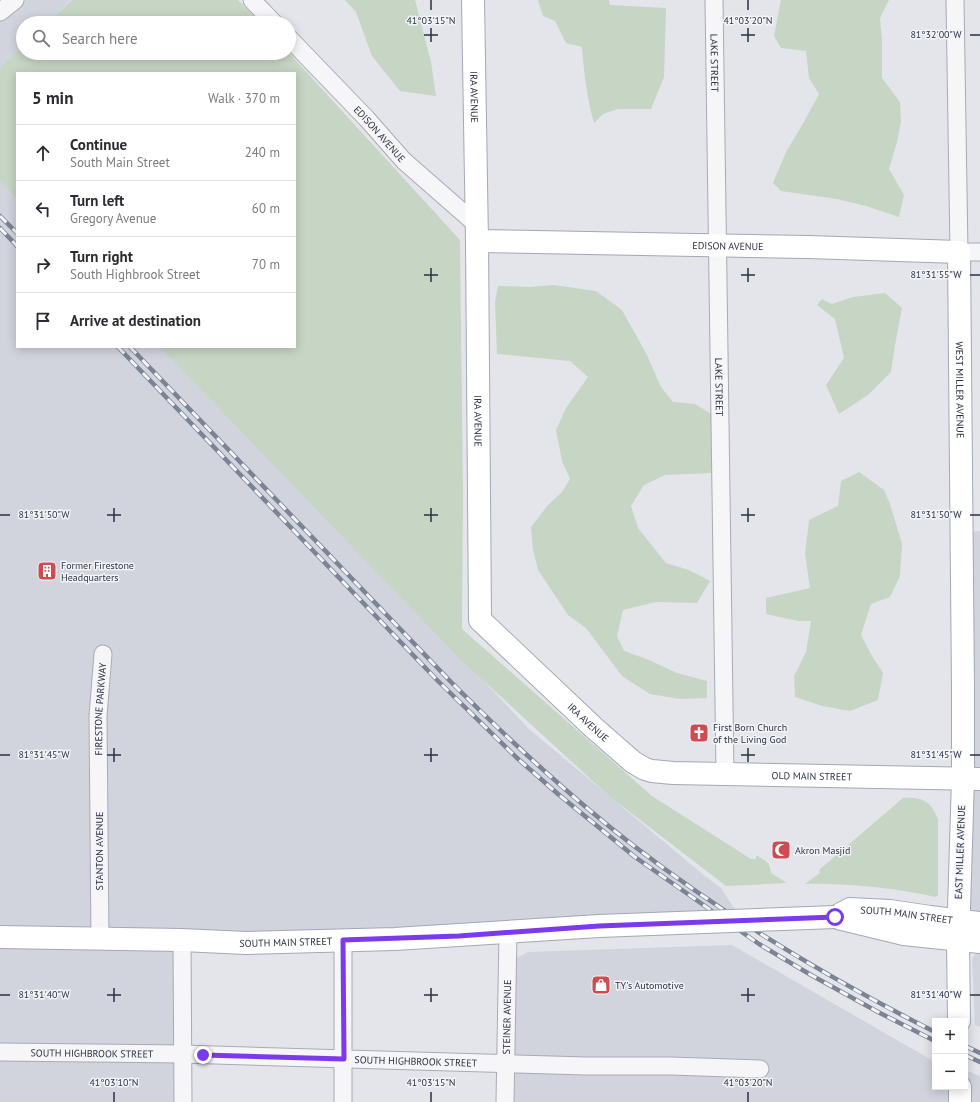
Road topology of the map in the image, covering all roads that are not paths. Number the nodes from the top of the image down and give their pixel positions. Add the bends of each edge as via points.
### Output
1 (15, 0) edge
2 (252, 0) edge
3 (473, 0) edge
4 (714, 0) edge
5 (955, 0) edge
6 (0, 12) edge
7 (267, 16) edge
8 (296, 45) edge
9 (476, 233) junction
10 (717, 246) junction
11 (969, 252) edge
12 (103, 654) dead end
13 (99, 763) joint
14 (645, 769) joint
15 (725, 774) junction
16 (971, 779) edge
17 (980, 923) edge
18 (958, 930) junction
19 (508, 932) junction
20 (0, 937) edge
21 (100, 939) junction
22 (182, 940) junction
23 (343, 940) junction
24 (980, 942) edge
25 (959, 1018) edge
26 (0, 1052) edge
27 (182, 1054) junction
28 (344, 1059) junction
29 (505, 1063) junction
30 (760, 1069) dead end
31 (960, 1090) edge
32 (183, 1102) edge
33 (343, 1102) edge
34 (505, 1102) edge
35 (960, 1102) edge

1 - 6 street
2 - 7 street
3 - 9 main road, IRA AVENUE
4 - 10 street, LAKE STREET
5 - 11 street, WEST MILLER AVENUE
8 - 9 street, EDISON AVENUE via 404,161
9 - 10 main road, EDISON AVENUE
9 - 14 main road, IRA AVENUE via 480,620 593,726
10 - 11 main road, EDISON AVENUE
10 - 15 street, LAKE STREET
11 - 16 main road, WEST MILLER AVENUE
12 - 13 street, FIRESTONE PARKWAY via 98,716
13 - 21 street, STANTON AVENUE
14 - 15 main road, OLD MAIN STREET via 660,772
15 - 16 main road, OLD MAIN STREET
16 - 18 main road, EAST MILLER AVENUE
17 - 18 main road, SOUTH MAIN STREET
18 - 19 main road, SOUTH MAIN STREET, bridge via 890,910 850,909 835,917
18 - 24 main road, SOUTH MAIN STREET
18 - 25 main road, EAST MILLER AVENUE
19 - 23 main road, SOUTH MAIN STREET
19 - 29 street, STEINER AVENUE
20 - 21 main road, SOUTH MAIN STREET
21 - 22 main road, SOUTH MAIN STREET
22 - 23 main road, SOUTH MAIN STREET via 246,943
22 - 27 street
23 - 28 street
26 - 27 street, SOUTH HIGHBROOK STREET
27 - 28 street, SOUTH HIGHBROOK STREET
27 - 32 street
28 - 29 street, SOUTH HIGHBROOK STREET
28 - 33 street
29 - 30 street, SOUTH HIGHBROOK STREET
29 - 34 street, STEINER AVENUE
31 - 35 main road

